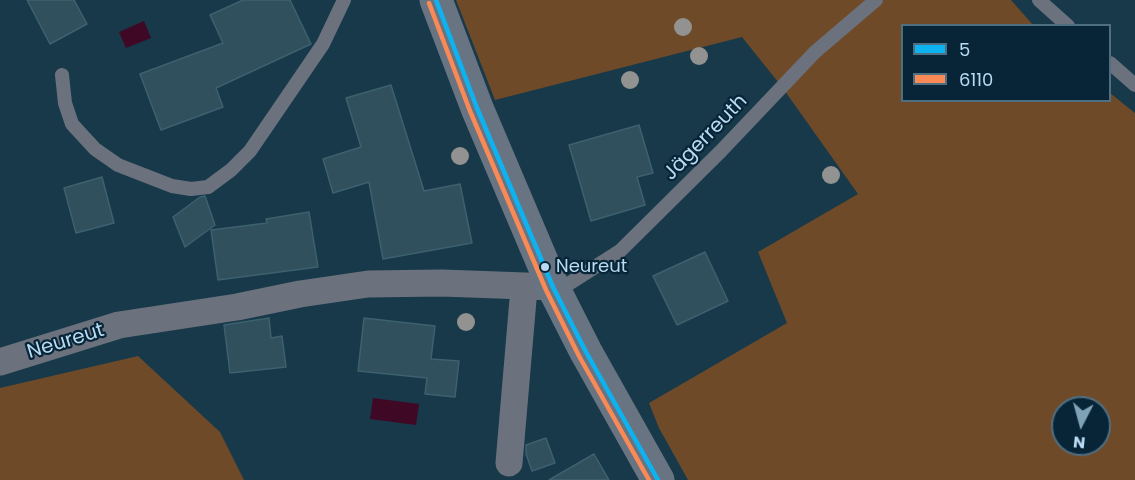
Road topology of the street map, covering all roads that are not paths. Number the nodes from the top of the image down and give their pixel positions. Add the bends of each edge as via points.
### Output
1 (344, 0) edge
2 (436, 0) edge
3 (876, 0) edge
4 (1039, 0) edge
5 (1066, 24) edge
6 (1111, 64) edge
7 (62, 75) dead end
8 (1135, 86) edge
9 (539, 288) junction
10 (0, 362) edge
11 (509, 463) dead end
12 (658, 480) edge

1 - 7 lane via 323,44 250,151 208,186 172,186 118,165 95,149 72,124
2 - 9 street
3 - 9 lane, Jägerreuth via 815,52 620,251 570,283
4 - 5 lane
6 - 8 lane
9 - 10 street, Neureut via 368,284 119,325
9 - 11 street
9 - 12 street via 586,352

